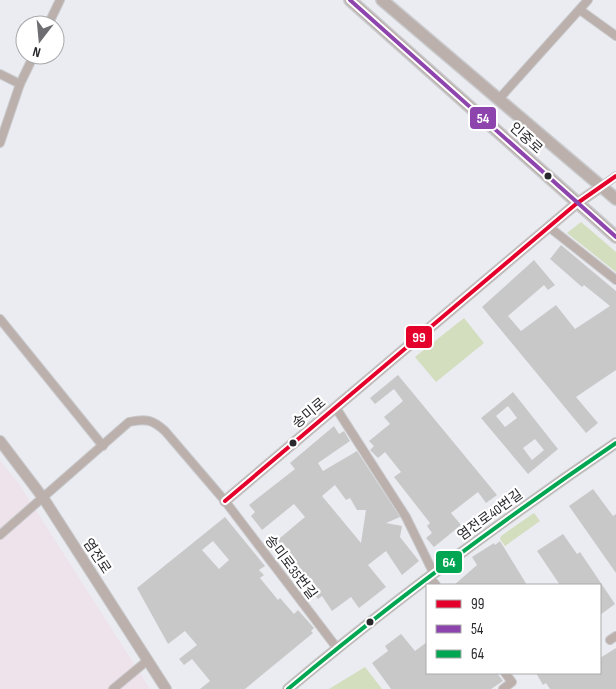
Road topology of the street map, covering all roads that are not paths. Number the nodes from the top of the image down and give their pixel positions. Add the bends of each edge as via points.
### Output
1 (60, 0) edge
2 (350, 0) edge
3 (382, 0) edge
4 (588, 0) edge
5 (580, 10) junction
6 (53, 15) edge
7 (616, 36) edge
8 (29, 65) edge
9 (0, 74) edge
10 (20, 84) junction
11 (498, 100) junction
12 (0, 143) edge
13 (616, 176) edge
14 (602, 186) junction
15 (616, 199) edge
16 (576, 204) junction
17 (548, 227) junction
18 (616, 238) edge
19 (616, 280) edge
20 (0, 319) edge
21 (336, 408) junction
22 (0, 441) edge
23 (616, 442) edge
24 (103, 446) junction
25 (44, 499) junction
26 (225, 501) junction
27 (0, 535) edge
28 (433, 579) edge
29 (426, 584) edge
30 (337, 648) junction
31 (148, 660) junction
32 (506, 674) edge
33 (113, 689) edge
34 (166, 689) edge
35 (288, 689) edge
36 (503, 689) edge

1 - 6 street
2 - 16 main road, 인중로
3 - 11 main road
4 - 5 street
5 - 7 street
5 - 11 street
8 - 10 street
9 - 10 street
10 - 12 street
11 - 14 main road
13 - 14 street
14 - 15 main road
14 - 16 street, 송미로
16 - 17 street, 송미로
16 - 18 main road, 인중로
17 - 19 street
17 - 21 street, 송미로
20 - 24 street
21 - 26 street, 송미로
21 - 28 street via 406,517
22 - 25 street, 염전로
23 - 28 street, 염전로40번길 via 478,539
24 - 25 street
24 - 26 street via 129,422 154,421
25 - 27 street
25 - 31 street, 염전로
26 - 30 street, 송미로35번길
29 - 30 street, 염전로40번길
30 - 35 street, 염전로40번길
31 - 33 street
31 - 34 street, 염전로
32 - 36 street via 512,682

